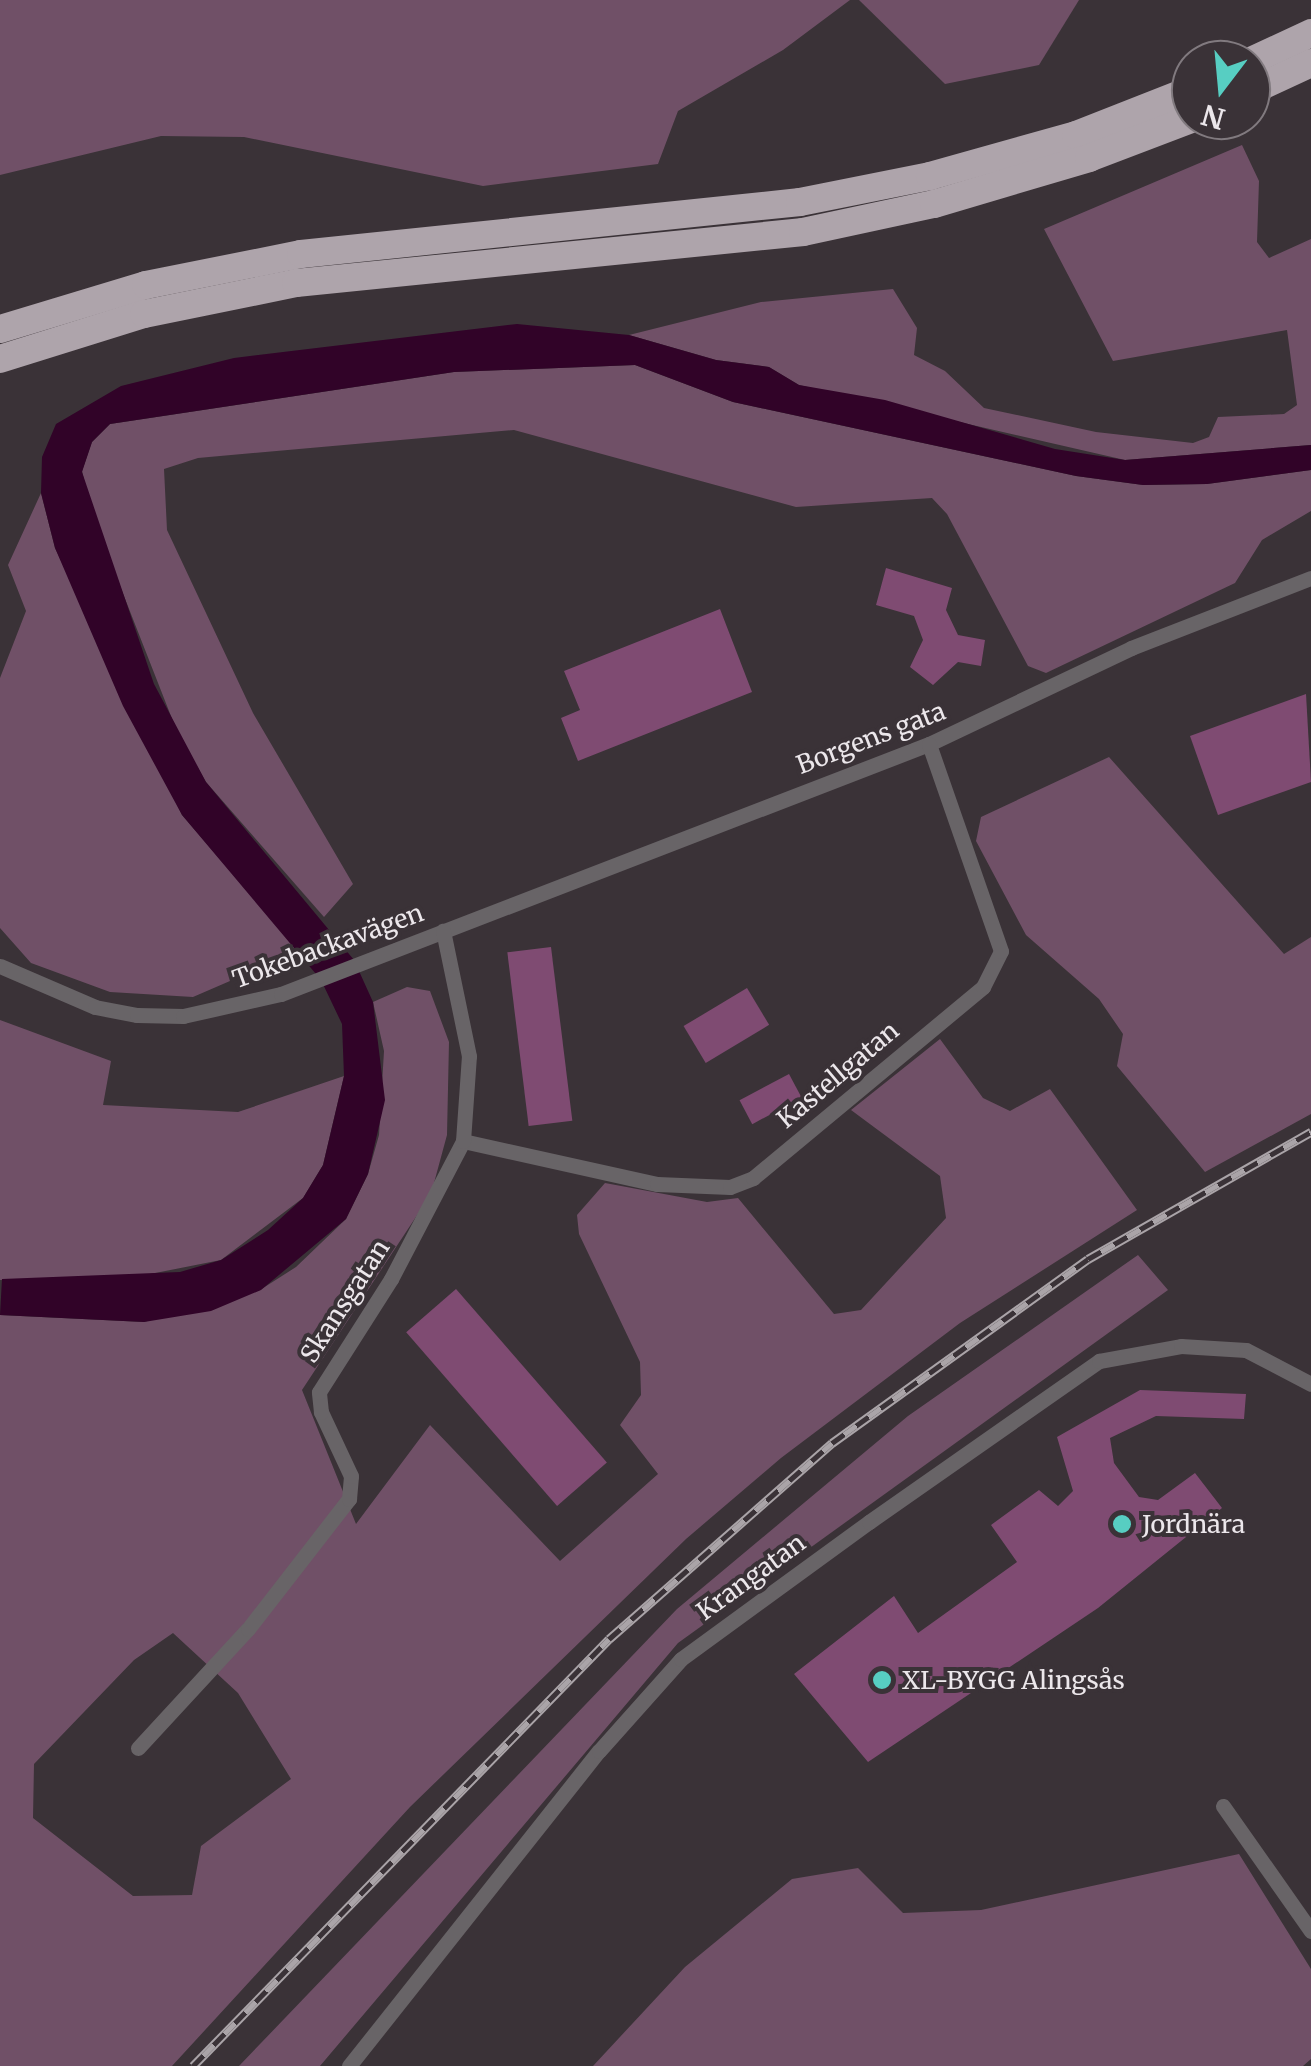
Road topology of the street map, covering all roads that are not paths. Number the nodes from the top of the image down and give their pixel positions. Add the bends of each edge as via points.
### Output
1 (1311, 32) edge
2 (1271, 51) edge
3 (1311, 63) edge
4 (1271, 82) edge
5 (1171, 98) edge
6 (1171, 127) edge
7 (0, 328) edge
8 (0, 359) edge
9 (1311, 578) edge
10 (929, 744) junction
11 (442, 931) junction
12 (0, 966) edge
13 (463, 1141) junction
14 (1311, 1384) edge
15 (138, 1748) dead end
16 (1223, 1806) dead end
17 (1311, 1931) edge
18 (349, 2066) edge

1 - 2 highway
3 - 4 highway
5 - 7 highway via 1058,140 800,202 301,254 146,285
6 - 8 highway via 934,204 803,232 296,283 144,314
9 - 10 street, Borgens gata via 1131,648
10 - 11 street, Borgens gata
10 - 13 street, Kastellgatan via 1001,951 982,987 754,1178 730,1187 657,1184
11 - 12 street, Tokebackavägen via 281,994 183,1016 94,1008
11 - 13 street, Skansgatan via 469,1056
13 - 15 street, Skansgatan via 391,1279 319,1392 320,1412 351,1476 345,1508
14 - 18 street, Krangatan via 1246,1350 1181,1346 1099,1361 869,1522 682,1659 598,1750
16 - 17 street

